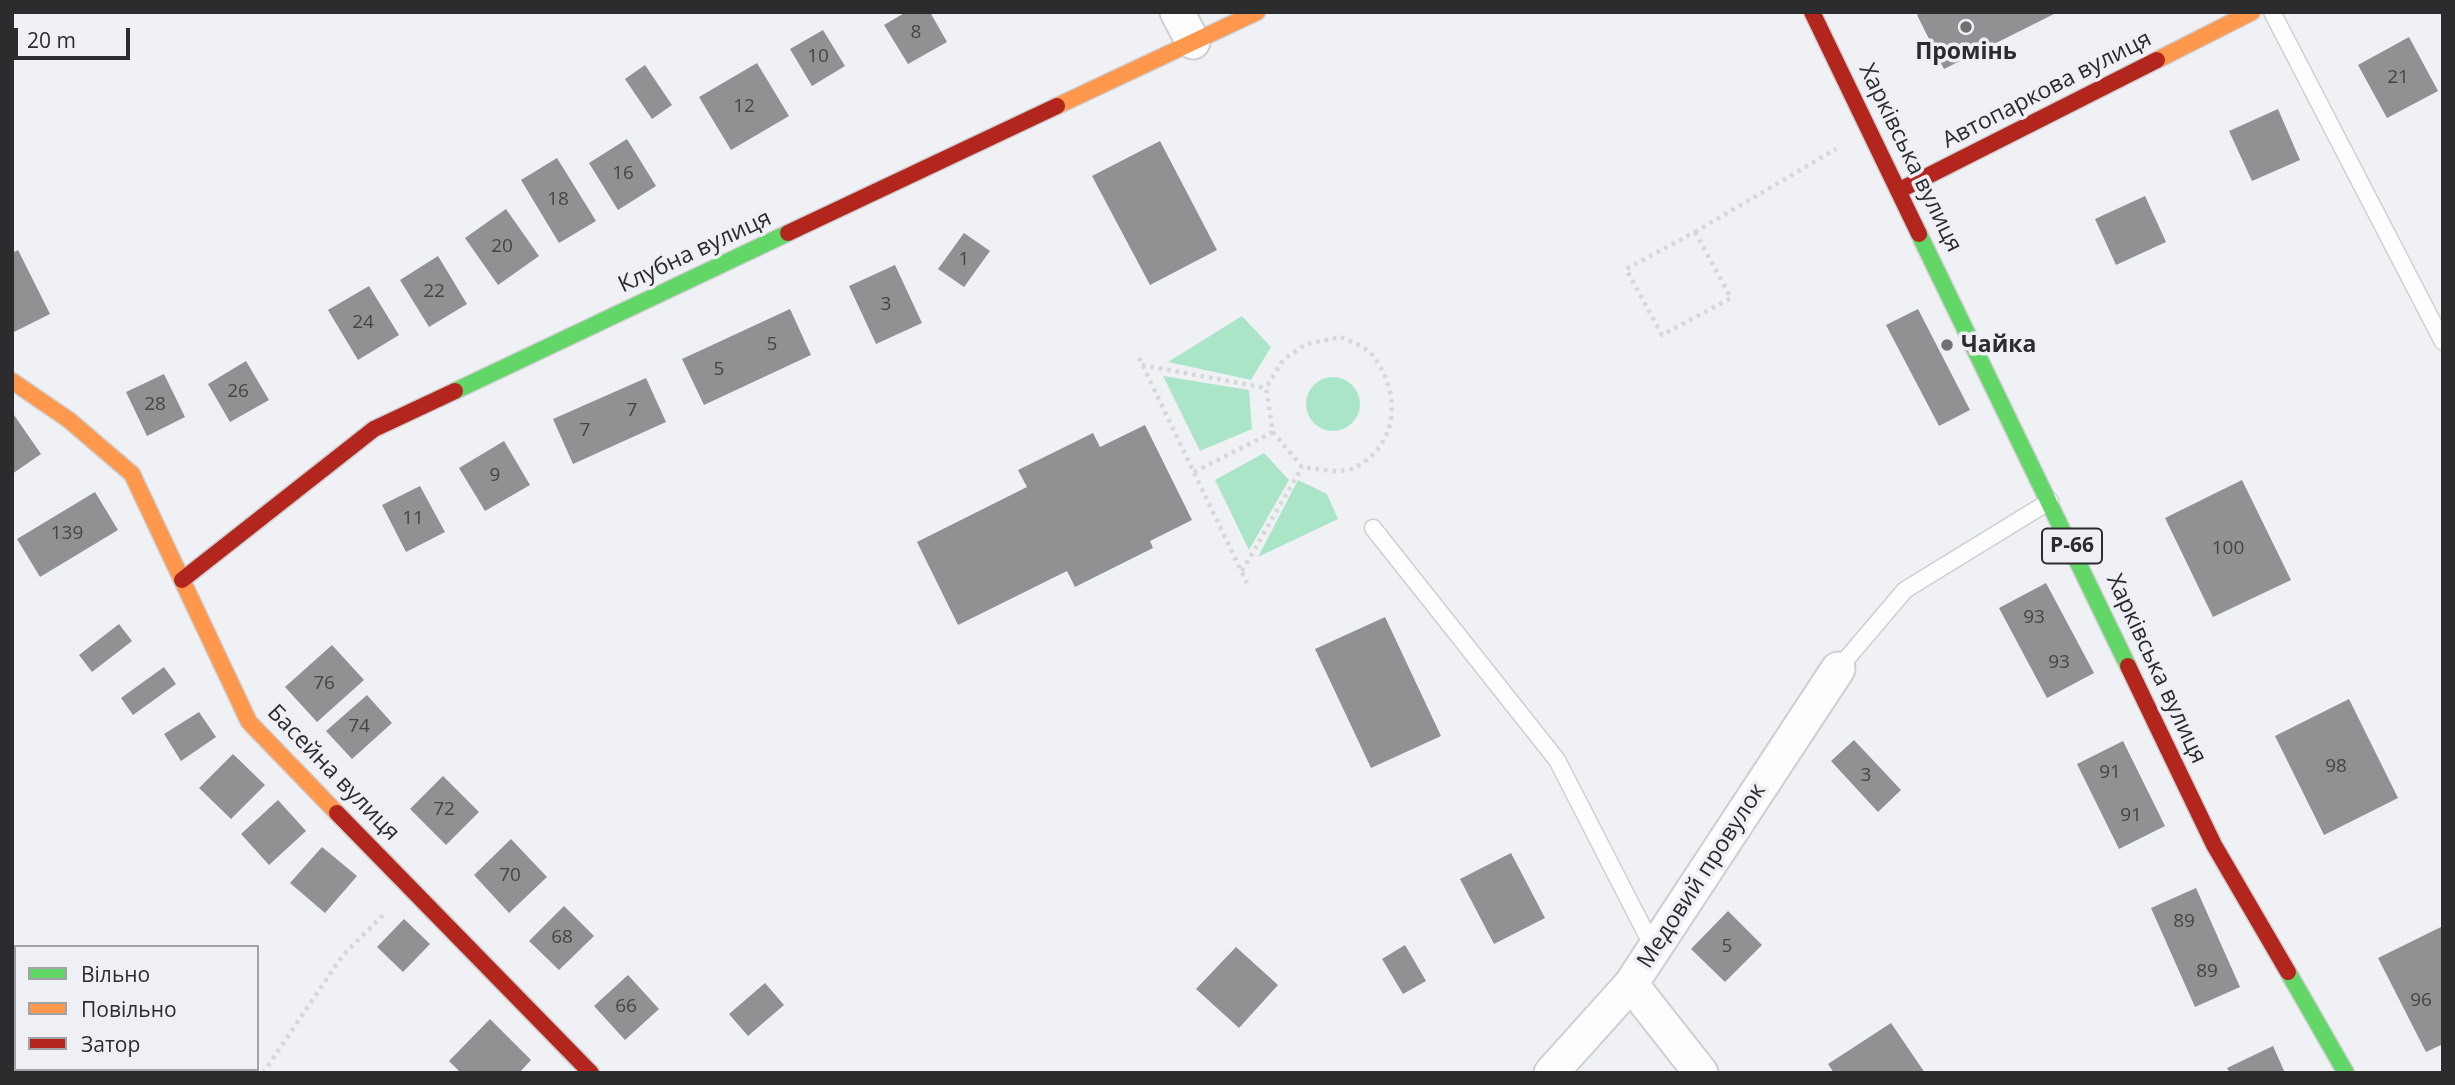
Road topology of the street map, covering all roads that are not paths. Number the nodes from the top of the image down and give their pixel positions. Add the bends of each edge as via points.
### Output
1 (1177, 12) edge
2 (1257, 12) edge
3 (1812, 12) edge
4 (2252, 12) edge
5 (2272, 12) edge
6 (1193, 42) junction
7 (1900, 190) junction
8 (2443, 342) edge
9 (12, 381) edge
10 (2050, 501) junction
11 (1373, 528) dead end
12 (182, 580) junction
13 (1838, 669) joint
14 (1654, 949) junction
15 (1631, 984) junction
16 (591, 1073) edge
17 (1551, 1073) edge
18 (1701, 1073) edge
19 (2346, 1073) edge

1 - 6 street
2 - 6 street, Клубна вулиця
3 - 7 street, Харківська вулиця / Р-66
4 - 7 street, Автопаркова вулиця
5 - 8 lane
6 - 12 street, Клубна вулиця via 374,429
7 - 10 street, Харківська вулиця / Р-66
9 - 12 street, Басейна вулиця via 69,420 132,474
10 - 13 lane via 1905,590
10 - 19 street, Харківська вулиця / Р-66 via 2214,845
11 - 14 lane via 1557,760
12 - 16 street, Басейна вулиця via 249,722
13 - 14 street, Медовий провулок
14 - 15 street, Медовий провулок
15 - 17 street, Медовий провулок
15 - 18 street

